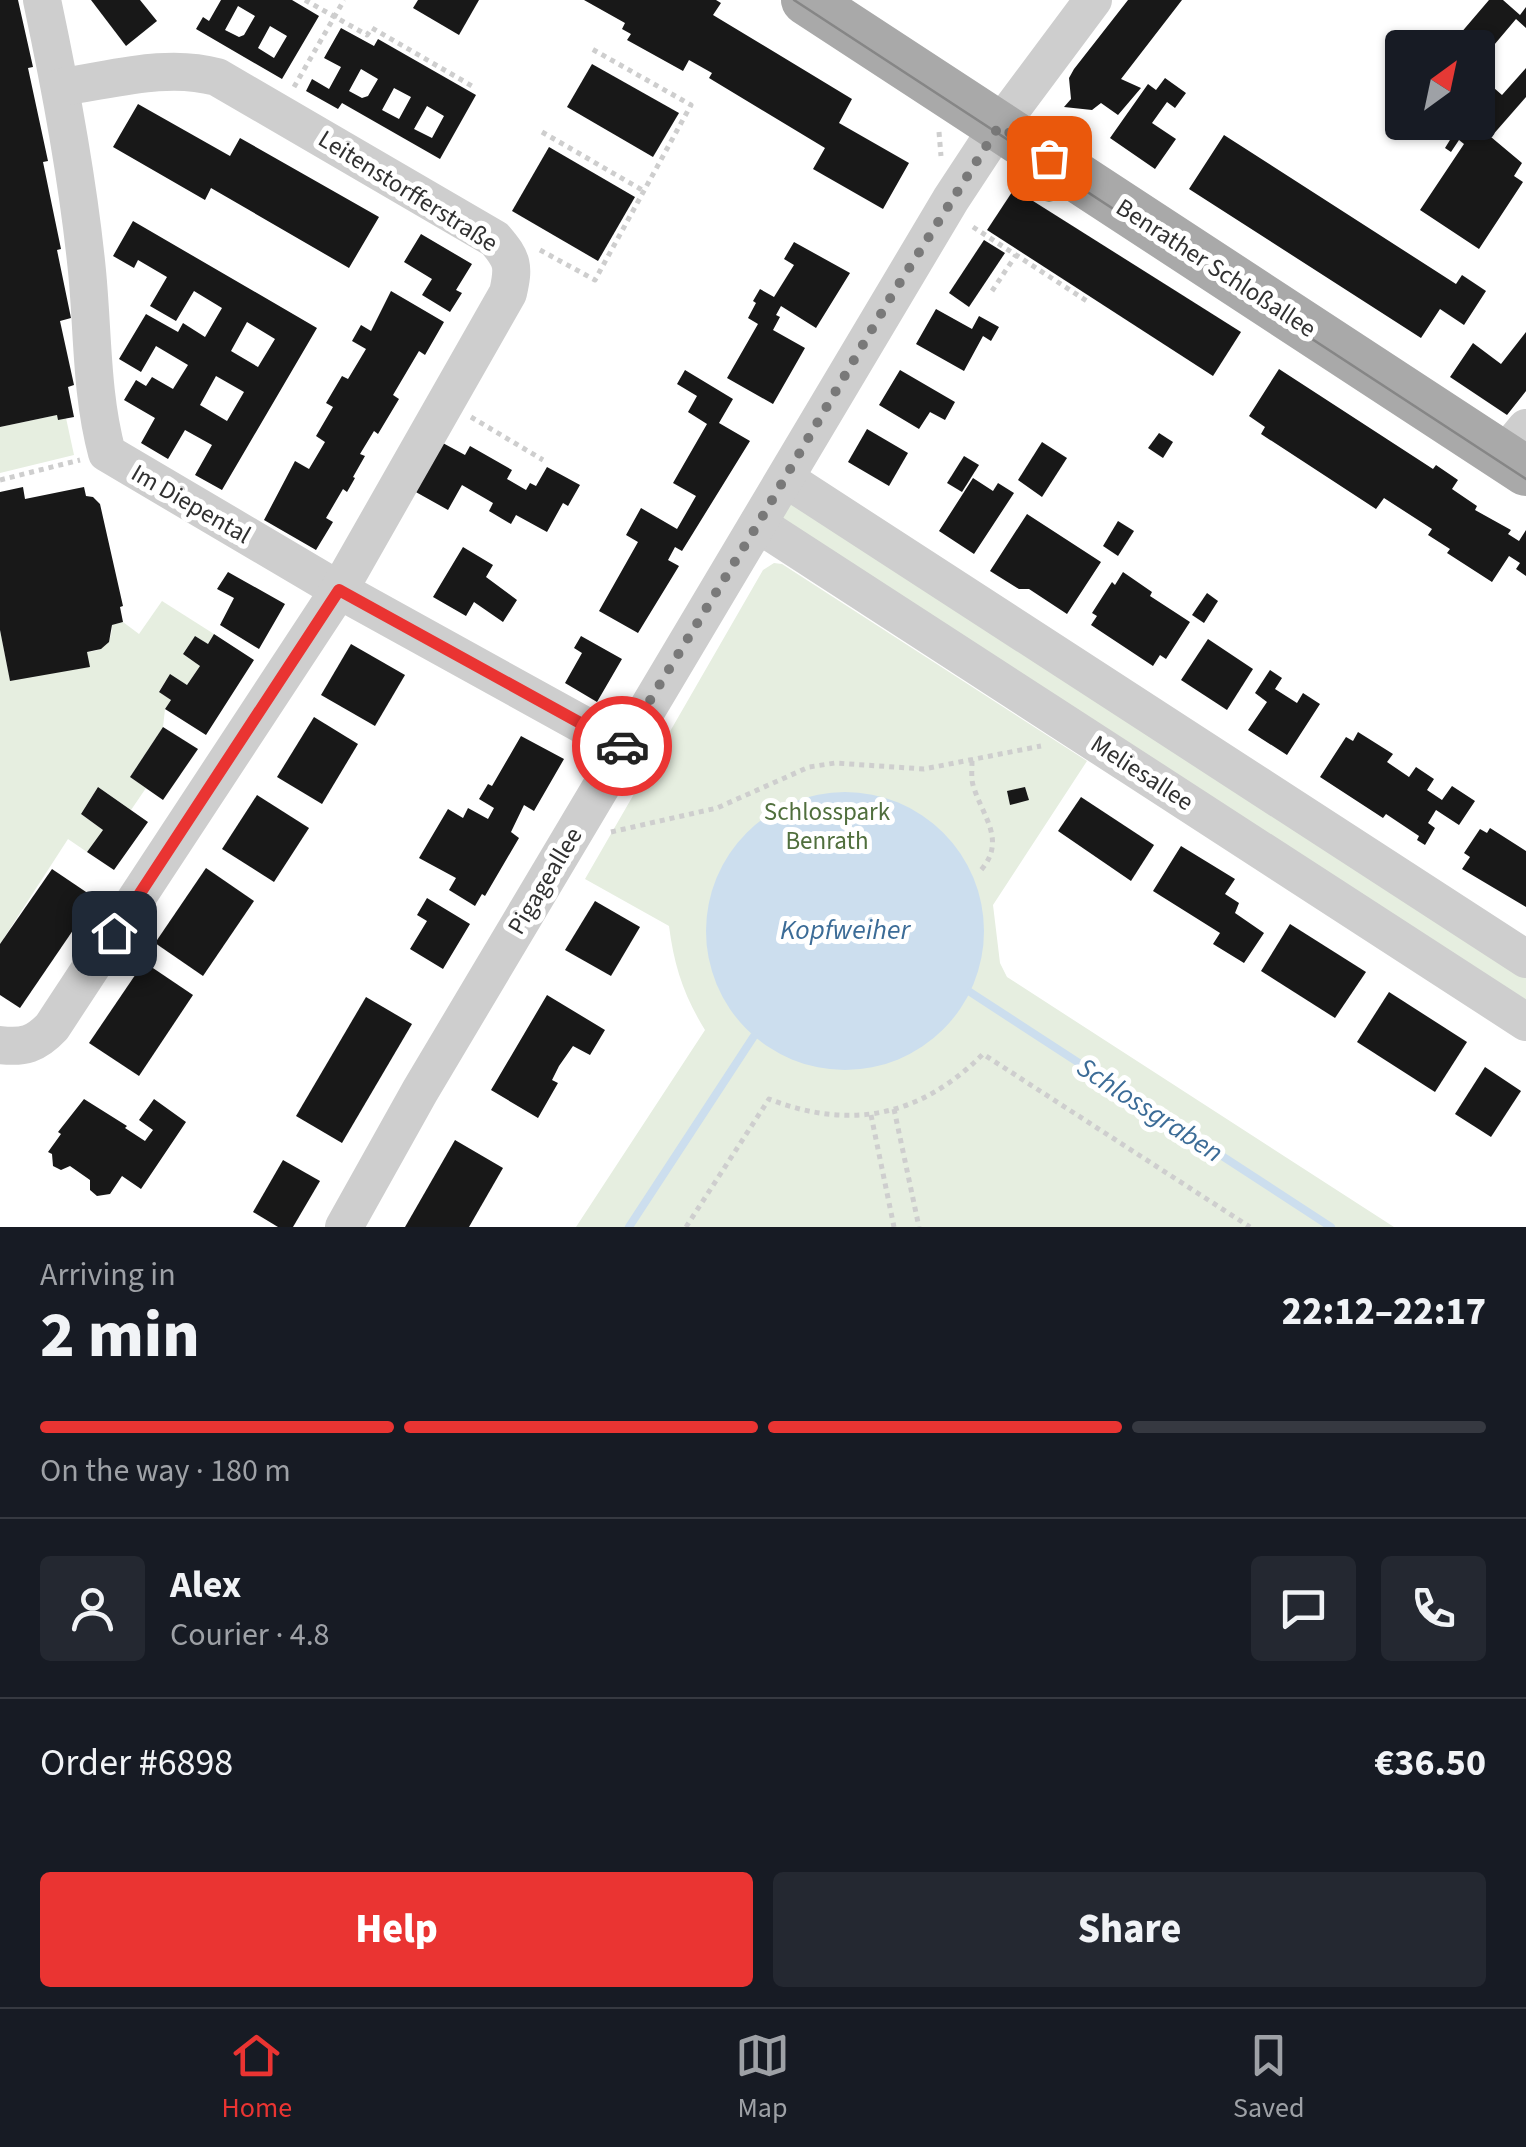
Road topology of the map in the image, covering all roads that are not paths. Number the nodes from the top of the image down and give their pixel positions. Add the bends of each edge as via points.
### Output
1 (42, 0) edge
2 (806, 0) edge
3 (1093, 0) edge
4 (61, 87) junction
5 (999, 126) junction
6 (1518, 451) edge
7 (786, 479) junction
8 (758, 524) junction
9 (339, 590) junction
10 (623, 747) junction
11 (1526, 959) edge
12 (1526, 1022) edge
13 (0, 1046) edge
14 (344, 1227) edge

1 - 4 street, Im Diepental
2 - 5 main road, Benrather Schloßallee
3 - 5 street, Pigageallee
4 - 9 street, Im Diepental via 86,268 98,423 107,453
4 - 9 street, Leitenstorfferstraße via 148,72 217,76 494,239 511,257 508,294
5 - 6 main road, Benrather Schloßallee
5 - 7 street, Pigageallee
7 - 8 street, Pigageallee
7 - 11 street
8 - 10 street, Pigageallee
8 - 12 street, Meliesallee
9 - 10 street, Im Diepental
9 - 13 street, Leitenstorfferstraße via 52,1026 39,1042
10 - 14 street, Pigageallee

